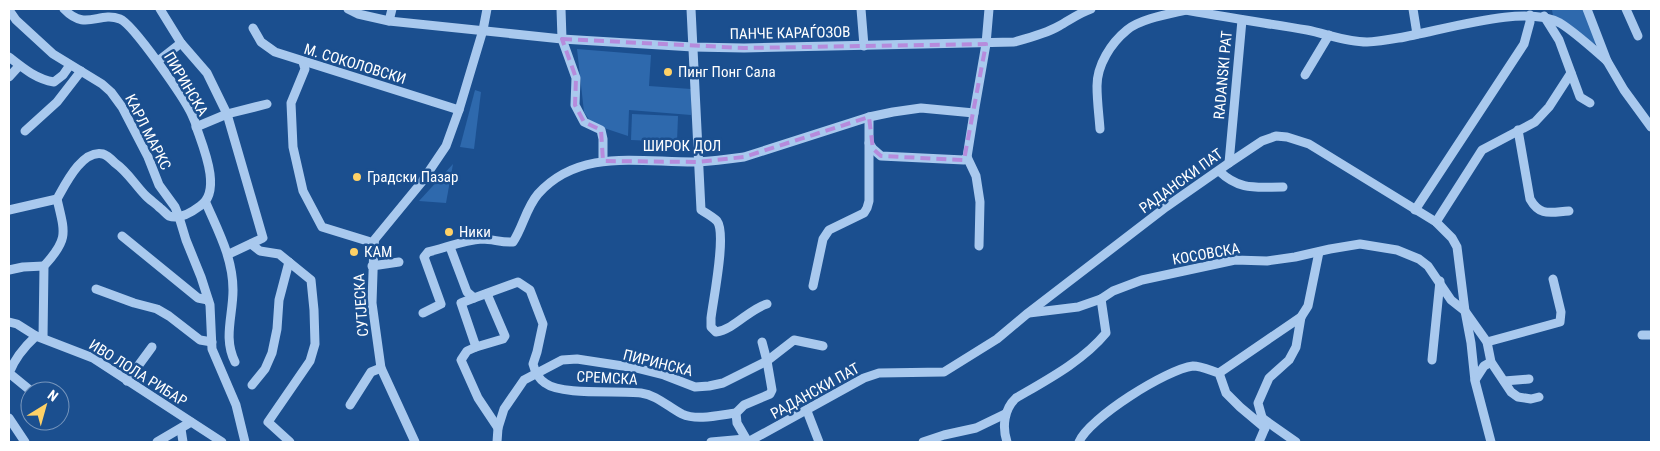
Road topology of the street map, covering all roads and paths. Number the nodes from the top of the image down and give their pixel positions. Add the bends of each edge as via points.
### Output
1 (64, 9) edge
2 (160, 9) edge
3 (348, 9) edge
4 (392, 9) edge
5 (487, 9) edge
6 (561, 9) edge
7 (691, 9) edge
8 (861, 9) edge
9 (989, 9) edge
10 (1091, 9) edge
11 (1184, 9) edge
12 (1413, 9) edge
13 (1587, 9) edge
14 (1626, 9) edge
15 (9, 10) edge
16 (1530, 15) junction
17 (1236, 16) edge
18 (1544, 16) junction
19 (390, 21) junction
20 (253, 28) dead end
21 (483, 30) junction
22 (1417, 34) junction
23 (1329, 36) junction
24 (1638, 36) dead end
25 (562, 39) junction
26 (181, 43) junction
27 (986, 44) junction
28 (864, 46) junction
29 (692, 47) junction
30 (9, 57) edge
31 (1607, 60) junction
32 (158, 61) junction
33 (303, 62) junction
34 (70, 65) junction
35 (20, 66) junction
36 (80, 71) junction
37 (1571, 73) junction
38 (1305, 75) dead end
39 (9, 77) edge
40 (1590, 103) dead end
41 (267, 104) dead end
42 (459, 110) junction
43 (974, 113) junction
44 (227, 114) junction
45 (869, 117) junction
46 (196, 127) junction
47 (1651, 127) edge
48 (1100, 129) dead end
49 (1518, 130) junction
50 (25, 131) dead end
51 (869, 142) junction
52 (967, 157) junction
53 (602, 162) junction
54 (698, 162) junction
55 (1229, 162) junction
56 (1219, 171) junction
57 (1283, 187) dead end
58 (57, 200) junction
59 (206, 203) junction
60 (9, 210) edge
61 (1416, 210) junction
62 (1569, 211) dead end
63 (179, 217) junction
64 (1436, 222) junction
65 (122, 236) dead end
66 (374, 243) junction
67 (251, 244) junction
68 (979, 246) dead end
69 (450, 247) junction
70 (1319, 252) junction
71 (229, 254) junction
72 (289, 262) junction
73 (399, 262) dead end
74 (44, 266) junction
75 (372, 266) junction
76 (9, 270) edge
77 (1553, 279) dead end
78 (1440, 281) junction
79 (813, 286) dead end
80 (96, 289) dead end
81 (487, 294) junction
82 (474, 298) junction
83 (1101, 299) junction
84 (208, 300) junction
85 (767, 304) dead end
86 (1465, 311) junction
87 (423, 313) dead end
88 (1028, 313) junction
89 (1301, 318) junction
90 (9, 322) edge
91 (39, 337) junction
92 (762, 342) dead end
93 (1487, 342) junction
94 (212, 346) junction
95 (823, 346) dead end
96 (152, 347) dead end
97 (476, 347) junction
98 (1432, 360) dead end
99 (767, 361) junction
100 (235, 362) dead end
101 (1491, 362) junction
102 (381, 368) junction
103 (536, 374) junction
104 (1219, 374) junction
105 (1529, 379) dead end
106 (127, 381) junction
107 (1475, 381) junction
108 (1504, 381) junction
109 (20, 382) edge
110 (252, 385) dead end
111 (1540, 397) dead end
112 (350, 405) dead end
113 (807, 411) junction
114 (736, 413) junction
115 (1005, 414) junction
116 (9, 418) edge
117 (1262, 418) junction
118 (191, 422) junction
119 (498, 428) junction
120 (1265, 428) junction
121 (181, 429) junction
122 (747, 441) edge
123 (25, 442) edge
124 (157, 442) edge
125 (183, 442) edge
126 (222, 442) edge
127 (245, 442) edge
128 (290, 442) edge
129 (415, 442) edge
130 (497, 442) edge
131 (711, 442) edge
132 (819, 442) edge
133 (923, 442) edge
134 (1007, 442) edge
135 (1079, 442) edge
136 (1259, 442) edge
137 (1296, 442) edge
138 (1491, 442) edge

1 - 32 street, ПИРИНСКА via 78,20 114,17 123,20
2 - 26 street, ПИРИНСКА
3 - 19 street, ПАНЧЕ КАРАЃОЗОВ
4 - 19 street
5 - 21 street
6 - 25 street
7 - 29 street
8 - 28 street
9 - 27 street
10 - 27 street, ПАНЧЕ КАРАЃОЗОВ via 1036,36
11 - 17 street
11 - 48 street via 1128,29 1107,53 1099,67 1097,86
12 - 22 street
13 - 31 street
14 - 24 street
15 - 34 street, КАРЛ МАРКС via 40,43
16 - 18 street
16 - 22 street via 1493,18
16 - 61 street via 1524,44
17 - 23 street
17 - 55 street, RADANSKI PAT
18 - 31 street via 1559,22
18 - 37 street via 1559,40
19 - 21 street, ПАНЧЕ КАРАЃОЗОВ
20 - 33 street, М. СОКОЛОВСКИ via 261,42 274,52
21 - 25 street, ПАНЧЕ КАРАЃОЗОВ
21 - 42 street
22 - 23 street via 1367,42
23 - 38 street
25 - 29 street, ПАНЧЕ КАРАЃОЗОВ
25 - 53 street via 576,78 575,105 584,122 601,130
26 - 32 street
26 - 44 street, ПИРИНСКА via 207,73
27 - 28 street, ПАНЧЕ КАРАЃОЗОВ
27 - 43 street
28 - 29 street, ПАНЧЕ КАРАЃОЗОВ
29 - 54 street
30 - 35 street
31 - 47 street
32 - 46 street, ПИРИНСКА via 192,114
33 - 42 street, М. СОКОЛОВСКИ
33 - 66 street via 305,69 291,103 293,147 303,190 322,227
34 - 35 street via 54,82 33,75
34 - 36 street, КАРЛ МАРКС
35 - 39 street
36 - 50 street via 57,102
36 - 63 street, КАРЛ МАРКС via 102,84 122,107 159,185
37 - 40 street via 1580,97
37 - 49 street via 1549,107 1535,122
41 - 44 street
42 - 66 street via 446,146
43 - 45 street, ШИРОК ДОЛ via 921,108
43 - 52 street
44 - 46 street
44 - 67 street, ПИРИНСКА via 263,238
45 - 51 street
45 - 54 street, ШИРОК ДОЛ via 744,157
46 - 59 street, ПИРИНСКА via 207,159 211,190
49 - 62 street via 1530,198 1535,208 1542,212
49 - 64 street via 1482,150
51 - 52 street via 881,156 956,161
51 - 79 street via 867,208 864,213 826,234
52 - 68 street via 976,176 980,202
53 - 54 street, ШИРОК ДОЛ
53 - 69 street, ШИРОК ДОЛ via 571,170 546,186 529,208 513,242 485,239
54 - 85 street via 701,210 718,222 721,234 711,327 716,332 724,331
55 - 56 street, РАДАНСКИ ПАТ
55 - 61 street, РАДАНСКИ ПАТ via 1276,136 1299,140
56 - 57 street via 1228,180 1242,186
56 - 88 street, РАДАНСКИ ПАТ via 1166,207
58 - 60 street
58 - 63 street via 78,165 87,158 103,154 125,170 168,216
58 - 74 street via 64,238
59 - 63 street
59 - 71 street
61 - 64 street, РАДАНСКИ ПАТ
63 - 84 street
64 - 86 street, РАДАНСКИ ПАТ via 1457,247
65 - 84 street via 198,298
66 - 75 street, СУТЈЕСКА
67 - 71 street
67 - 72 street via 260,251 279,254
69 - 82 street via 467,292
69 - 87 street, ШИРОК ДОЛ via 428,252 424,257 441,304
70 - 78 street, КОСОВСКА via 1360,244 1398,250 1419,259
70 - 83 street, КОСОВСКА via 1267,261 1235,260 1142,280
70 - 89 street via 1308,306
71 - 100 street via 233,289 228,335
72 - 110 street via 279,300 272,352 265,369
72 - 128 street via 310,280 315,344 310,362 268,422
73 - 75 street
74 - 76 street
74 - 91 street
75 - 102 street, СУТЈЕСКА via 372,303
77 - 93 street via 1562,312 1560,322
78 - 86 street, КОСОВСКА via 1451,300
78 - 98 street
80 - 94 street via 157,309
81 - 82 street
81 - 97 street via 505,336
81 - 103 street via 518,282 530,290 543,324 533,364
82 - 97 street via 461,303
83 - 88 street, КОСОВСКА via 1078,307
83 - 115 street via 1106,333 1078,358 1016,398
84 - 94 street
86 - 93 street, КОСОВСКА
86 - 107 street, РАДАНСКИ ПАТ
88 - 113 street, РАДАНСКИ ПАТ via 997,339 944,372 879,372
89 - 104 street
89 - 117 street via 1296,347 1289,360 1269,378 1258,402
90 - 91 street, ИВО ЛОЛА РИБАР
91 - 106 street, ИВО ЛОЛА РИБАР via 93,358
91 - 109 street via 23,348 9,373
92 - 99 street
93 - 101 street
94 - 127 street via 236,405
95 - 99 street, ПИРИНСКА via 794,340
96 - 106 street
97 - 119 street via 461,360 478,398
99 - 103 street, ПИРИНСКА via 709,386 695,386 636,368 578,360 562,360
99 - 114 street via 770,394 744,405
101 - 107 street via 1484,366
101 - 108 street
102 - 112 street via 371,372
102 - 129 street, СУТЈЕСКА
103 - 114 street, СРЕМСКА via 546,384 560,388 651,395 684,415
103 - 119 street, ПИРИНСКА via 524,380 504,409
104 - 120 street via 1226,393
104 - 135 street via 1195,366 1158,379 1100,418
105 - 108 street
106 - 118 street, ИВО ЛОЛА РИБАР
107 - 138 street, РАДАНСКИ ПАТ
108 - 111 street via 1518,397
113 - 122 street, РАДАНСКИ ПАТ
113 - 132 street
114 - 122 street
115 - 133 street via 976,428
115 - 134 street
116 - 123 street
117 - 120 street
117 - 137 street
118 - 121 street
118 - 126 street, ИВО ЛОЛА РИБАР
119 - 130 street, ПИРИНСКА
120 - 136 street
121 - 124 street
121 - 125 street
122 - 131 street

